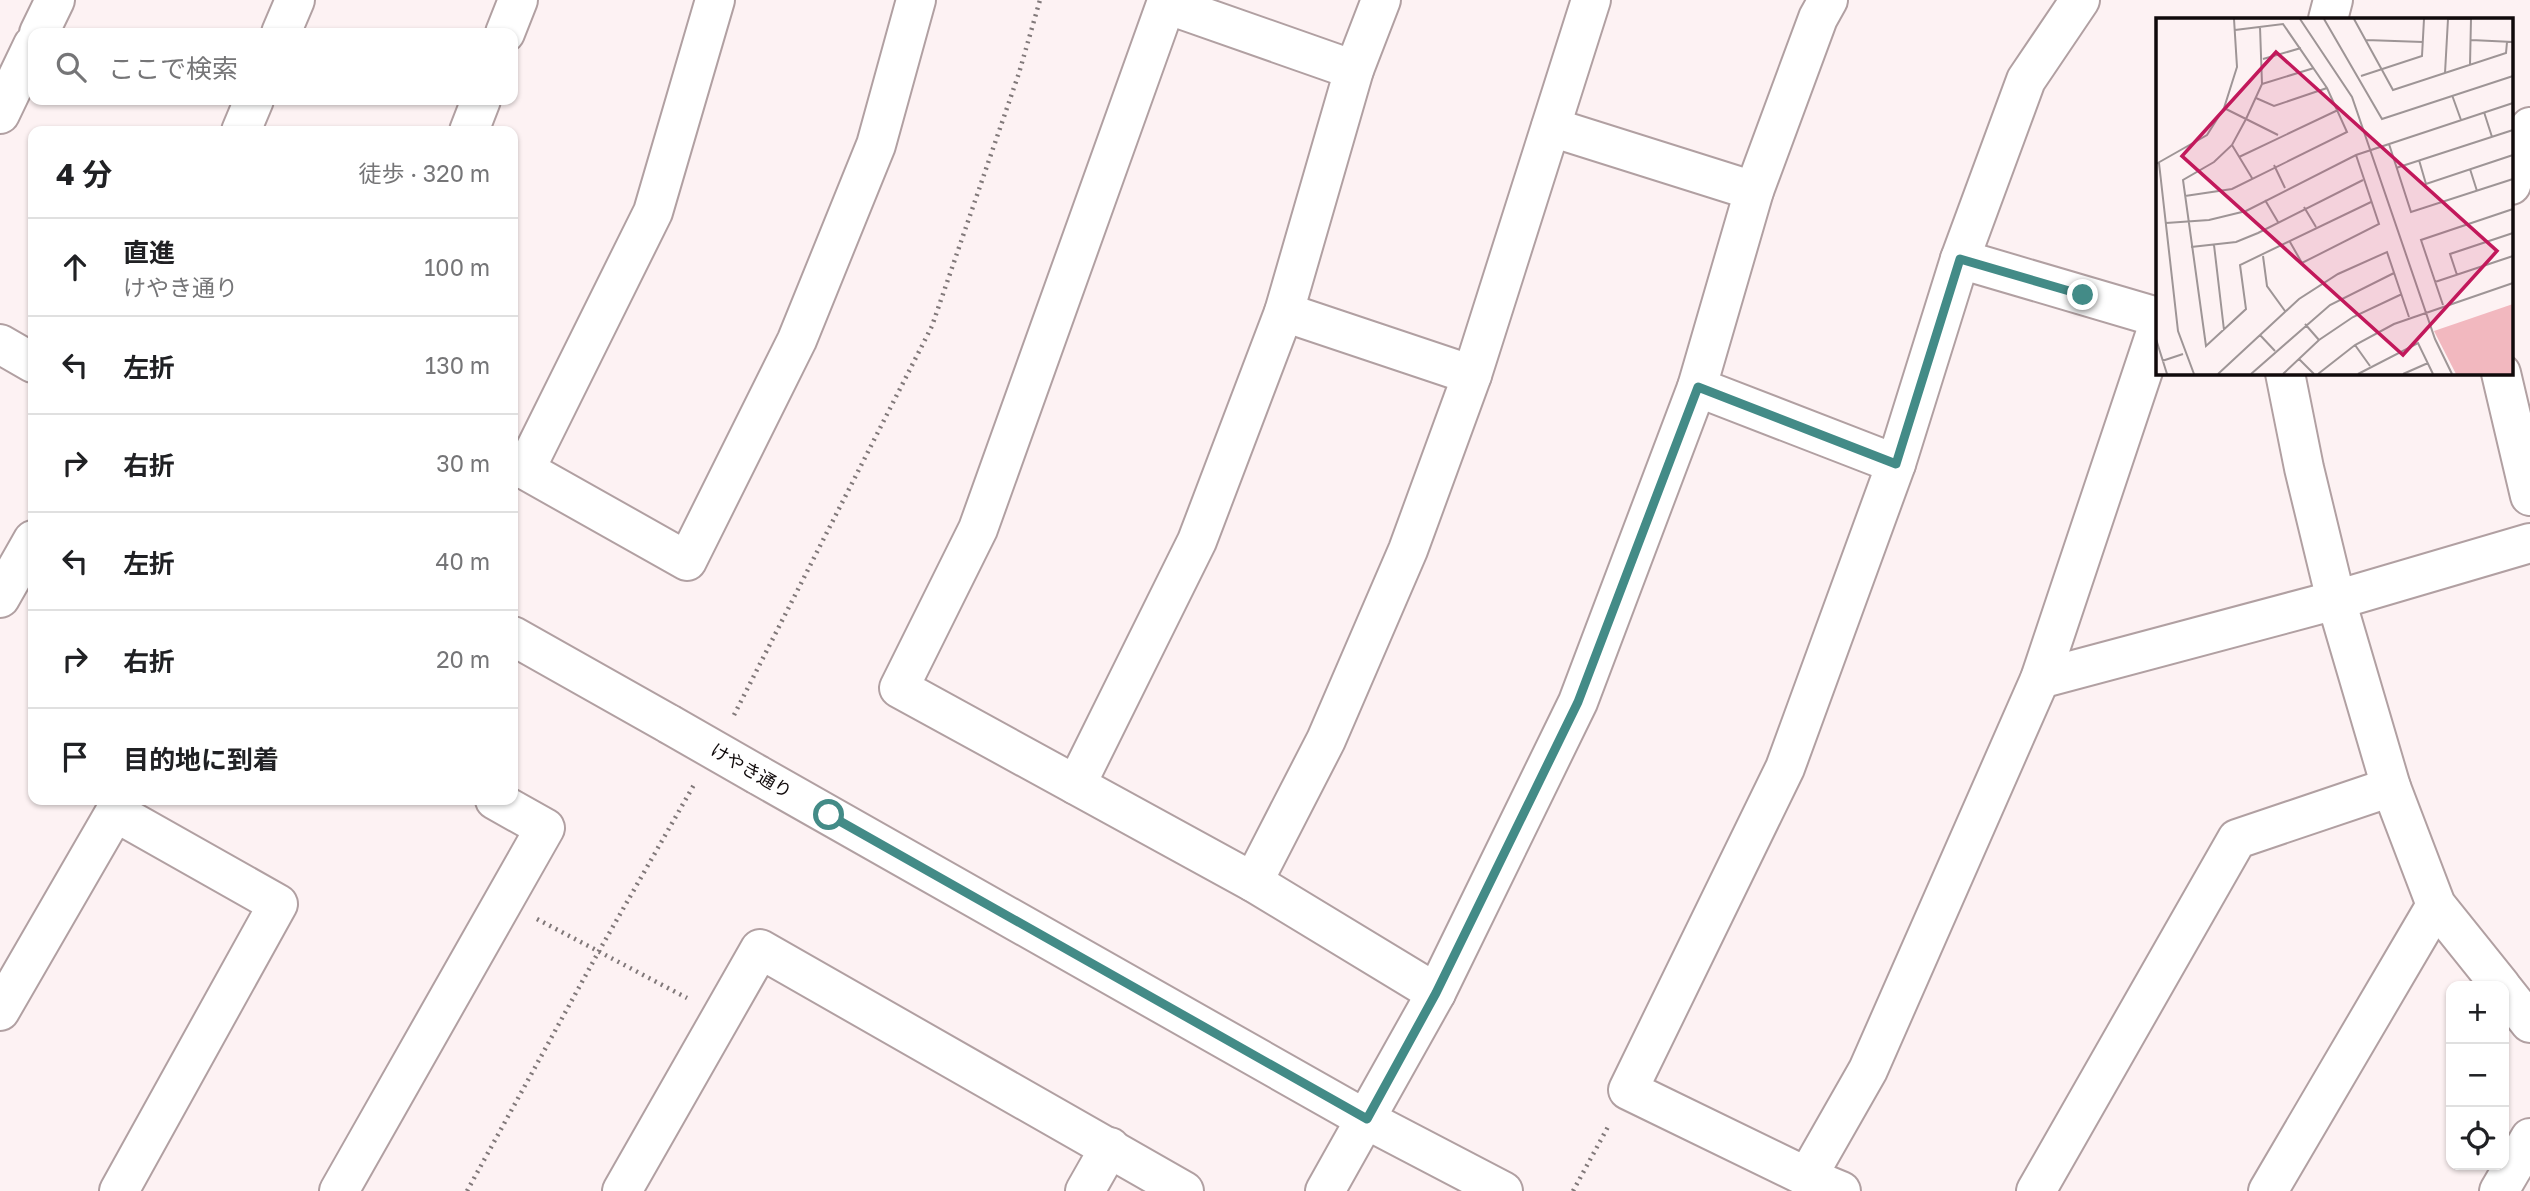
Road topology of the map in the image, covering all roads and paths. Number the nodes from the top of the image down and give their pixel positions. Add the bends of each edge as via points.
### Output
1 (55, 0) edge
2 (295, 0) edge
3 (518, 0) edge
4 (715, 0) edge
5 (916, 0) edge
6 (1040, 0) edge
7 (1381, 0) edge
8 (1591, 0) edge
9 (1828, 0) edge
10 (2080, 0) edge
11 (2333, 0) edge
12 (2328, 18) edge
13 (41, 28) edge
14 (283, 28) edge
15 (508, 28) edge
16 (28, 55) edge
17 (1354, 70) junction
18 (252, 105) edge
19 (479, 105) edge
20 (0, 114) edge
21 (243, 126) edge
22 (471, 126) edge
23 (1551, 127) junction
24 (2530, 127) edge
25 (2512, 182) edge
26 (1754, 191) junction
27 (1960, 259) junction
28 (1284, 312) junction
29 (2156, 317) edge
30 (2156, 332) edge
31 (0, 344) edge
32 (28, 360) edge
33 (1472, 374) junction
34 (2285, 374) edge
35 (2501, 374) edge
36 (1698, 387) junction
37 (1896, 464) junction
38 (519, 467) edge
39 (2530, 496) edge
40 (2530, 544) edge
41 (28, 549) edge
42 (0, 598) edge
43 (2336, 600) junction
44 (518, 639) edge
45 (2040, 679) junction
46 (727, 727) dead end
47 (700, 774) dead end
48 (1076, 785) junction
49 (2391, 787) junction
50 (504, 805) edge
51 (118, 806) edge
52 (1253, 882) junction
53 (502, 900) junction
54 (2436, 905) junction
55 (599, 951) junction
56 (2496, 981) edge
57 (1436, 993) junction
58 (2509, 997) edge
59 (0, 1011) edge
60 (722, 1017) junction
61 (2530, 1023) edge
62 (1628, 1090) junction
63 (1367, 1119) junction
64 (2530, 1138) edge
65 (1110, 1147) junction
66 (1824, 1184) edge
67 (119, 1191) edge
68 (339, 1191) edge
69 (467, 1191) edge
70 (622, 1191) edge
71 (1085, 1191) edge
72 (1184, 1191) edge
73 (1325, 1191) edge
74 (1503, 1191) edge
75 (1573, 1191) edge
76 (2036, 1191) edge
77 (2269, 1191) edge
78 (2499, 1191) edge

1 - 13 street
2 - 14 street
3 - 15 street
4 - 38 street via 653,212
5 - 38 street via 876,145 797,341 687,561
6 - 46 path via 932,326
7 - 17 street
8 - 23 street
9 - 26 street
10 - 27 street via 2026,80
11 - 12 street
16 - 20 street
17 - 28 street
17 - 48 street via 1166,4 978,529 899,688
18 - 21 street
19 - 22 street
23 - 26 street
23 - 33 street
24 - 25 street
26 - 36 street
27 - 29 street
27 - 37 street
28 - 33 street
28 - 48 street via 1197,541
30 - 45 street
31 - 32 street
33 - 52 street via 1408,550 1326,740
34 - 43 street
35 - 39 street
36 - 37 street
36 - 57 street via 1578,702
37 - 62 street via 1785,768
40 - 43 street
41 - 42 street
43 - 45 street
43 - 49 street
44 - 63 street, けやき通り, bridge
45 - 66 street via 1868,1070
47 - 55 path
48 - 52 street
49 - 54 street
49 - 76 street via 2237,839
50 - 53 street via 545,828
51 - 59 street
51 - 67 street via 278,904
52 - 57 street
53 - 55 path
53 - 68 street
54 - 56 street
54 - 77 street
55 - 60 path
55 - 69 path
57 - 63 street
58 - 61 street
60 - 65 street via 760,949
60 - 70 street
62 - 66 street
62 - 75 path
63 - 73 street
63 - 74 street, けやき通り
64 - 78 street
65 - 71 street
65 - 72 street

